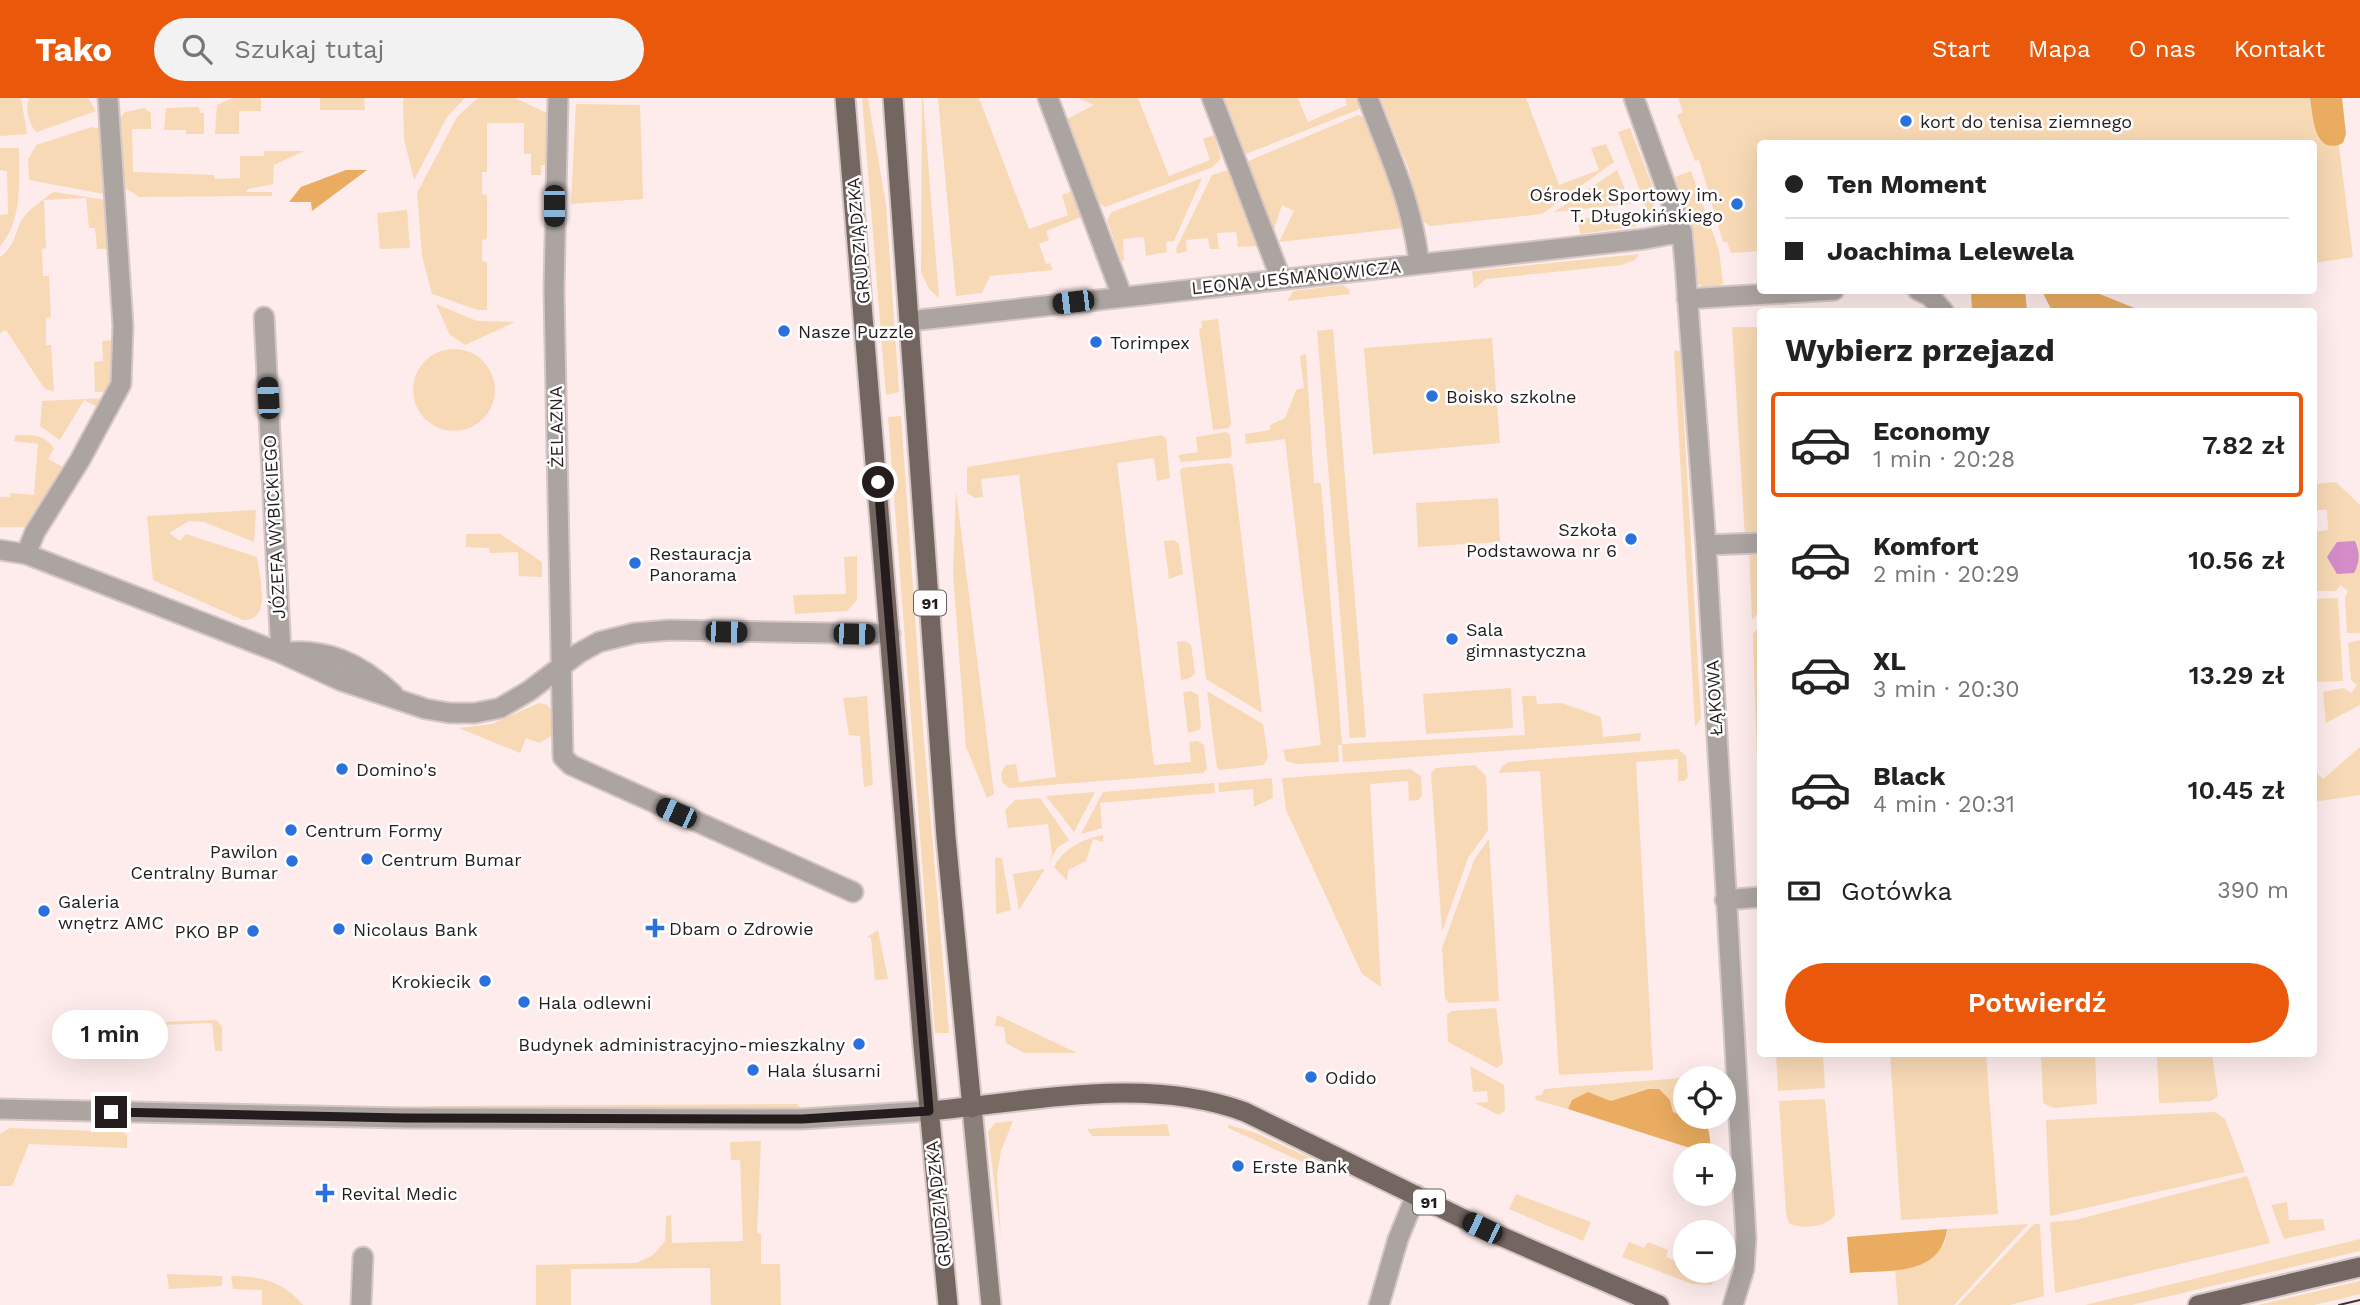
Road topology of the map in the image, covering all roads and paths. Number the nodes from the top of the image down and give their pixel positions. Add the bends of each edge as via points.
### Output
1 (108, 98) edge
2 (558, 98) edge
3 (845, 98) edge
4 (894, 98) edge
5 (1048, 98) edge
6 (1212, 98) edge
7 (1368, 98) edge
8 (1634, 98) edge
9 (1682, 232) junction
10 (1419, 263) junction
11 (1281, 279) junction
12 (1769, 294) edge
13 (1926, 294) edge
14 (1122, 296) junction
15 (1687, 299) junction
16 (1940, 308) edge
17 (264, 317) dead end
18 (909, 321) junction
19 (1757, 542) edge
20 (1706, 545) junction
21 (0, 550) edge
22 (26, 554) junction
23 (890, 634) junction
24 (281, 653) junction
25 (561, 666) junction
26 (853, 892) dead end
27 (1757, 897) edge
28 (1725, 900) junction
29 (972, 1108) junction
30 (0, 1109) edge
31 (929, 1111) junction
32 (1416, 1195) junction
33 (363, 1256) dead end
34 (2360, 1266) edge
35 (360, 1305) edge
36 (948, 1305) edge
37 (991, 1305) edge
38 (1379, 1305) edge
39 (1660, 1305) edge
40 (1733, 1305) edge
41 (2199, 1305) edge

1 - 22 street via 123,326 121,384
2 - 25 street, ŻELAZNA via 554,290
3 - 23 main road, GRUDZIĄDZKA / 91
4 - 18 main road, 91
5 - 14 street
6 - 11 street
7 - 10 street via 1403,184
8 - 9 street, ŁĄKOWA
9 - 10 street, LEONA JEŚMANOWICZA
9 - 15 street, ŁĄKOWA
10 - 11 street, LEONA JEŚMANOWICZA
11 - 14 street, LEONA JEŚMANOWICZA
12 - 15 street
13 - 16 street
14 - 18 street, LEONA JEŚMANOWICZA
15 - 20 street, ŁĄKOWA
17 - 24 street, JÓZEFA WYBICKIEGO
18 - 29 main road, 91 via 946,837
19 - 20 street
20 - 28 street, ŁĄKOWA
21 - 22 street, JÓZEFA WYBICKIEGO
22 - 24 street, JÓZEFA WYBICKIEGO
23 - 25 street, JÓZEFA WYBICKIEGO via 654,631 599,642
23 - 31 main road, GRUDZIĄDZKA / 91
24 - 25 street, JÓZEFA WYBICKIEGO via 342,681 437,711 489,711 529,691
25 - 26 street, ŻELAZNA via 563,757 570,765
27 - 28 street
28 - 40 street, ŁĄKOWA via 1746,1238 1744,1269
29 - 31 main road, 91
29 - 32 main road, 91 via 1136,1093 1200,1098 1245,1112
29 - 37 main road
30 - 31 street via 404,1118 802,1119
31 - 36 main road, GRUDZIĄDZKA / 91
32 - 38 street
32 - 39 main road, 91
33 - 35 street
34 - 41 main road

